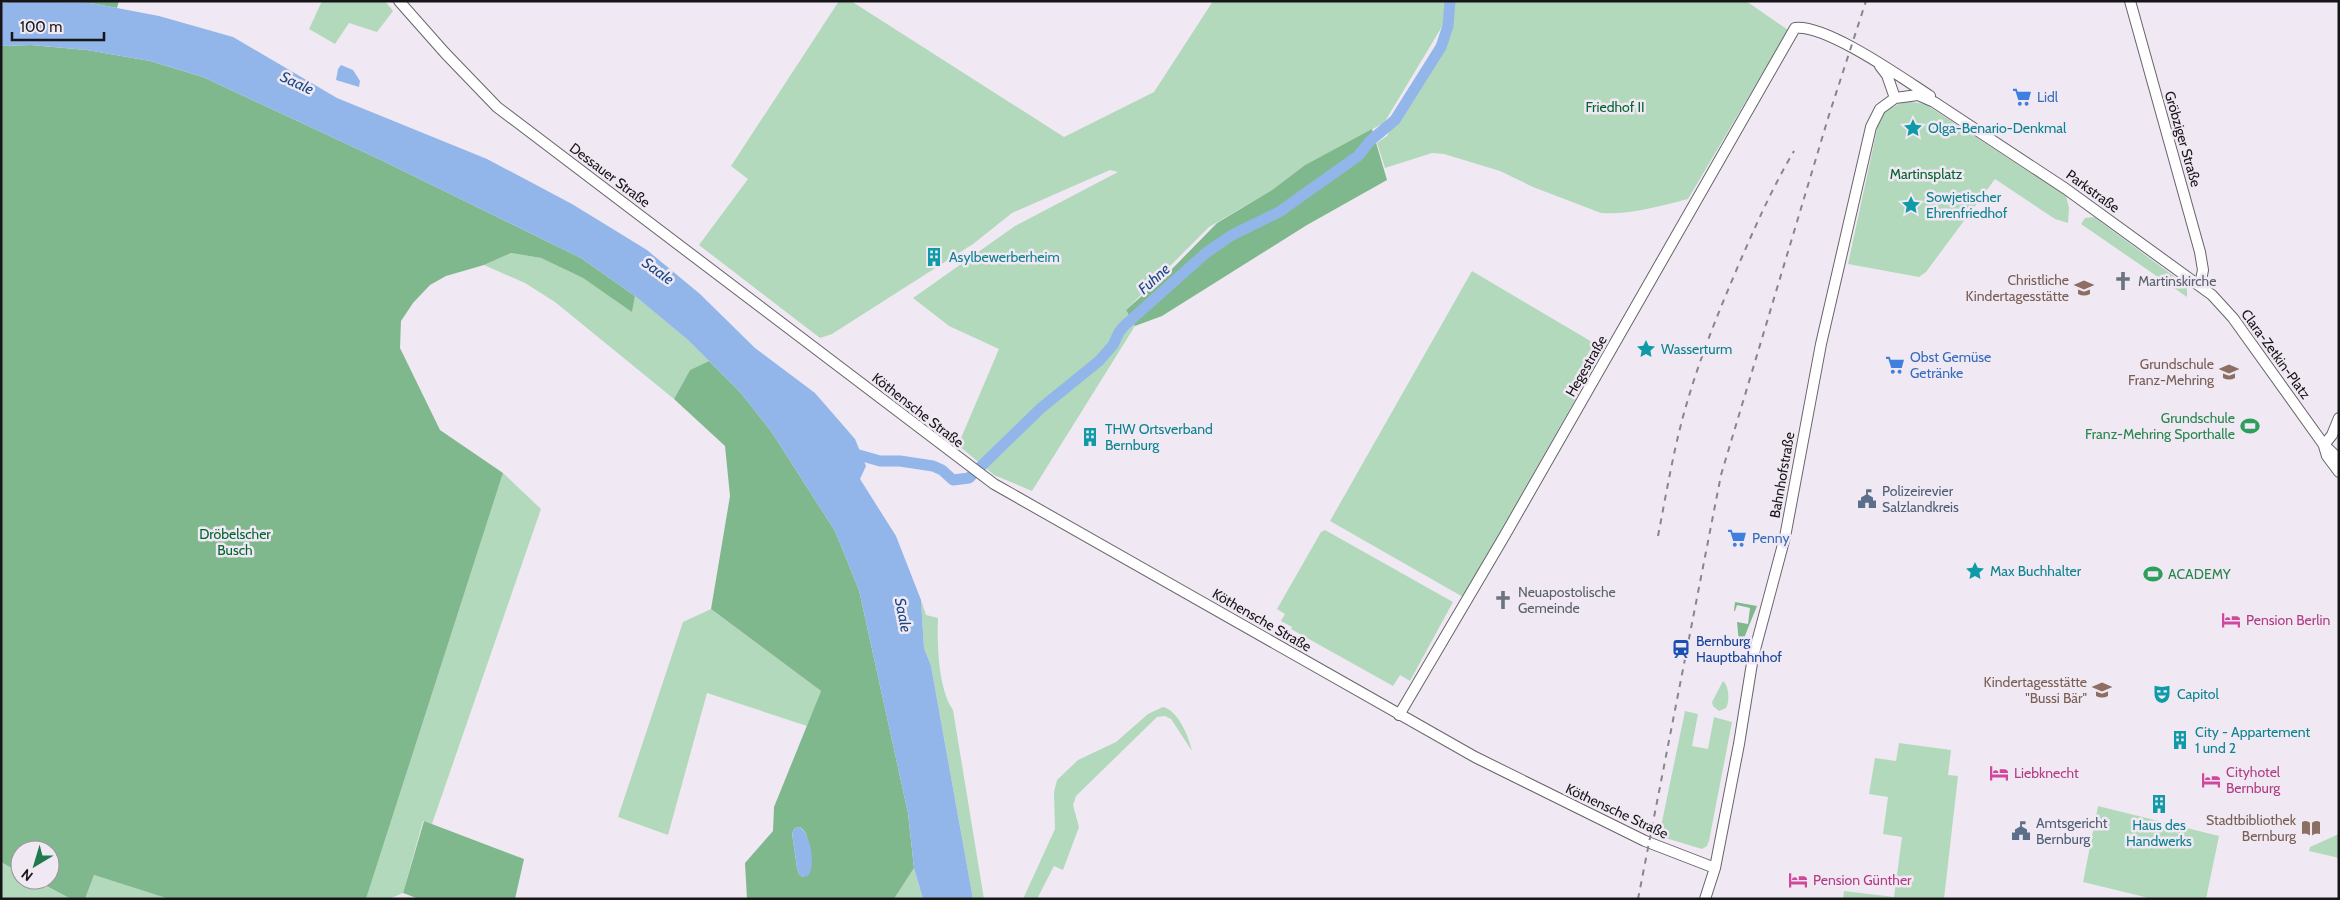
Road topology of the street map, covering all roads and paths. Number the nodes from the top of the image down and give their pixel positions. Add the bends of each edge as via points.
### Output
1 (399, 1) edge
2 (2130, 1) edge
3 (1795, 28) joint
4 (1877, 64) junction
5 (1895, 98) junction
6 (1967, 124) junction
7 (2200, 285) junction
8 (820, 352) joint
9 (2339, 418) edge
10 (2324, 445) junction
11 (2339, 459) edge
12 (2339, 472) edge
13 (1399, 716) junction
14 (1715, 868) junction
15 (1705, 899) edge

1 - 8 main road, Dessauer Straße via 497,107
2 - 7 main road, Gröbziger Straße via 2200,252 2203,270
3 - 4 main road, Parkstraße via 1822,32
3 - 13 main road, Hegestraße
4 - 5 main road, Parkstraße via 1887,75
4 - 6 main road, Parkstraße via 1967,120
5 - 6 main road, Parkstraße via 1908,95 1925,97
5 - 14 main road, Bahnhofstraße via 1884,105 1873,120 1859,176 1820,344 1783,544 1753,657
6 - 7 main road, Parkstraße via 2062,186
7 - 10 main road, Clara-Zetkin-Platz via 2233,318
8 - 13 main road, Köthensche Straße via 986,478
9 - 10 main road
10 - 11 main road
10 - 12 main road via 2327,456
13 - 14 main road, Köthensche Straße via 1480,760 1646,841
14 - 15 main road, Bahnhofstraße

